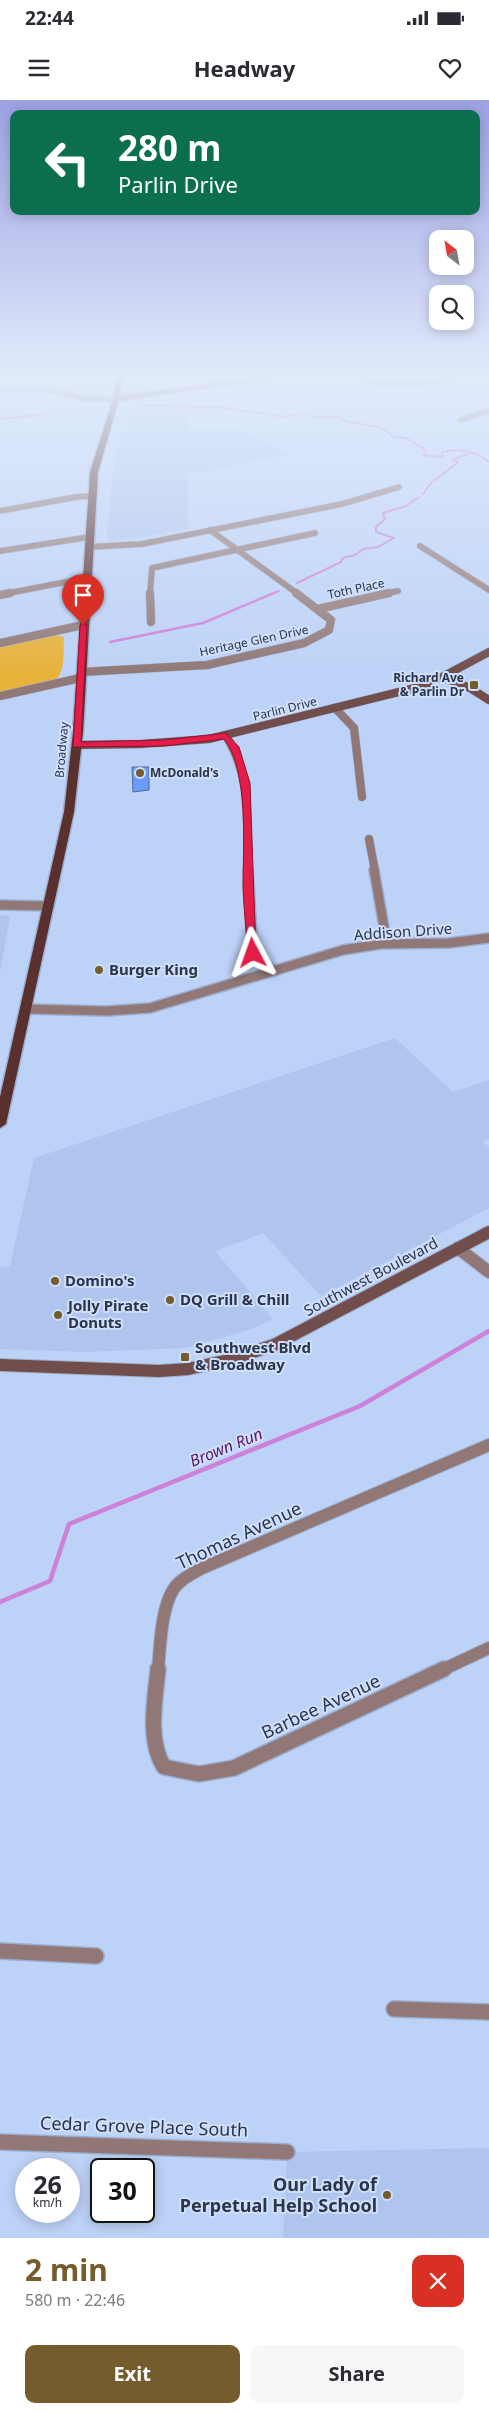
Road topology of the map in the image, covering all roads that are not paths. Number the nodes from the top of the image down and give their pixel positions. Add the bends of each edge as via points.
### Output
1 (95, 476) edge
2 (399, 487) dead end
3 (93, 496) junction
4 (0, 511) edge
5 (210, 530) junction
6 (315, 533) dead end
7 (89, 537) junction
8 (420, 546) dead end
9 (89, 547) junction
10 (236, 550) junction
11 (0, 551) edge
12 (86, 578) junction
13 (489, 590) edge
14 (398, 592) dead end
15 (0, 595) edge
16 (318, 609) junction
17 (151, 622) dead end
18 (83, 625) junction
19 (0, 643) edge
20 (489, 652) edge
21 (80, 675) junction
22 (446, 678) junction
23 (0, 696) edge
24 (489, 700) edge
25 (335, 708) junction
26 (226, 736) junction
27 (76, 745) junction
28 (362, 797) dead end
29 (370, 840) dead end
30 (0, 905) edge
31 (49, 906) junction
32 (489, 938) edge
33 (387, 944) junction
34 (273, 971) junction
35 (27, 1009) junction
36 (0, 1124) edge
37 (489, 1232) edge
38 (458, 1248) junction
39 (489, 1272) edge
40 (0, 1365) edge
41 (489, 1445) edge
42 (489, 1648) edge
43 (164, 1767) joint
44 (0, 1951) edge
45 (96, 1956) dead end
46 (394, 2009) dead end
47 (489, 2012) edge
48 (0, 2142) edge
49 (287, 2152) dead end

1 - 3 main road, Broadway
2 - 5 street via 354,501
3 - 4 street
3 - 7 main road, Broadway
5 - 9 street via 130,546
5 - 10 street, Heritage Glen Drive
6 - 10 street
7 - 9 main road, Broadway
7 - 11 street
8 - 13 street
9 - 12 main road, Broadway
10 - 16 street, Heritage Glen Drive
10 - 17 street via 152,568
12 - 15 street
12 - 18 main road, Broadway
14 - 16 street, Toth Place
16 - 21 street, Heritage Glen Drive via 331,620 332,625 317,638 304,642 207,664
18 - 19 street
18 - 21 main road, Broadway
20 - 22 street, Parlin Drive
21 - 23 street
21 - 27 main road, Broadway
22 - 24 street
22 - 25 street, Parlin Drive
25 - 26 street, Parlin Drive
25 - 28 street via 354,728
26 - 27 street, Parlin Drive via 156,744
26 - 34 street via 235,747 245,783 253,953
27 - 31 main road, Broadway via 69,812
29 - 33 street
30 - 31 street
31 - 35 main road, Broadway
32 - 33 street, Addison Drive via 449,943
33 - 34 street, Addison Drive via 343,950
34 - 35 street, Addison Drive via 150,1008 107,1011
35 - 36 main road, Broadway
37 - 38 street, Southwest Boulevard
38 - 39 street
38 - 40 street, Southwest Boulevard via 283,1341 229,1360 188,1369 131,1372
41 - 43 street, Thomas Avenue via 200,1570 176,1586 165,1607 156,1705 155,1747
42 - 43 street, Barbee Avenue via 234,1768 199,1776
44 - 45 street
46 - 47 street
48 - 49 street, Cedar Grove Place South

